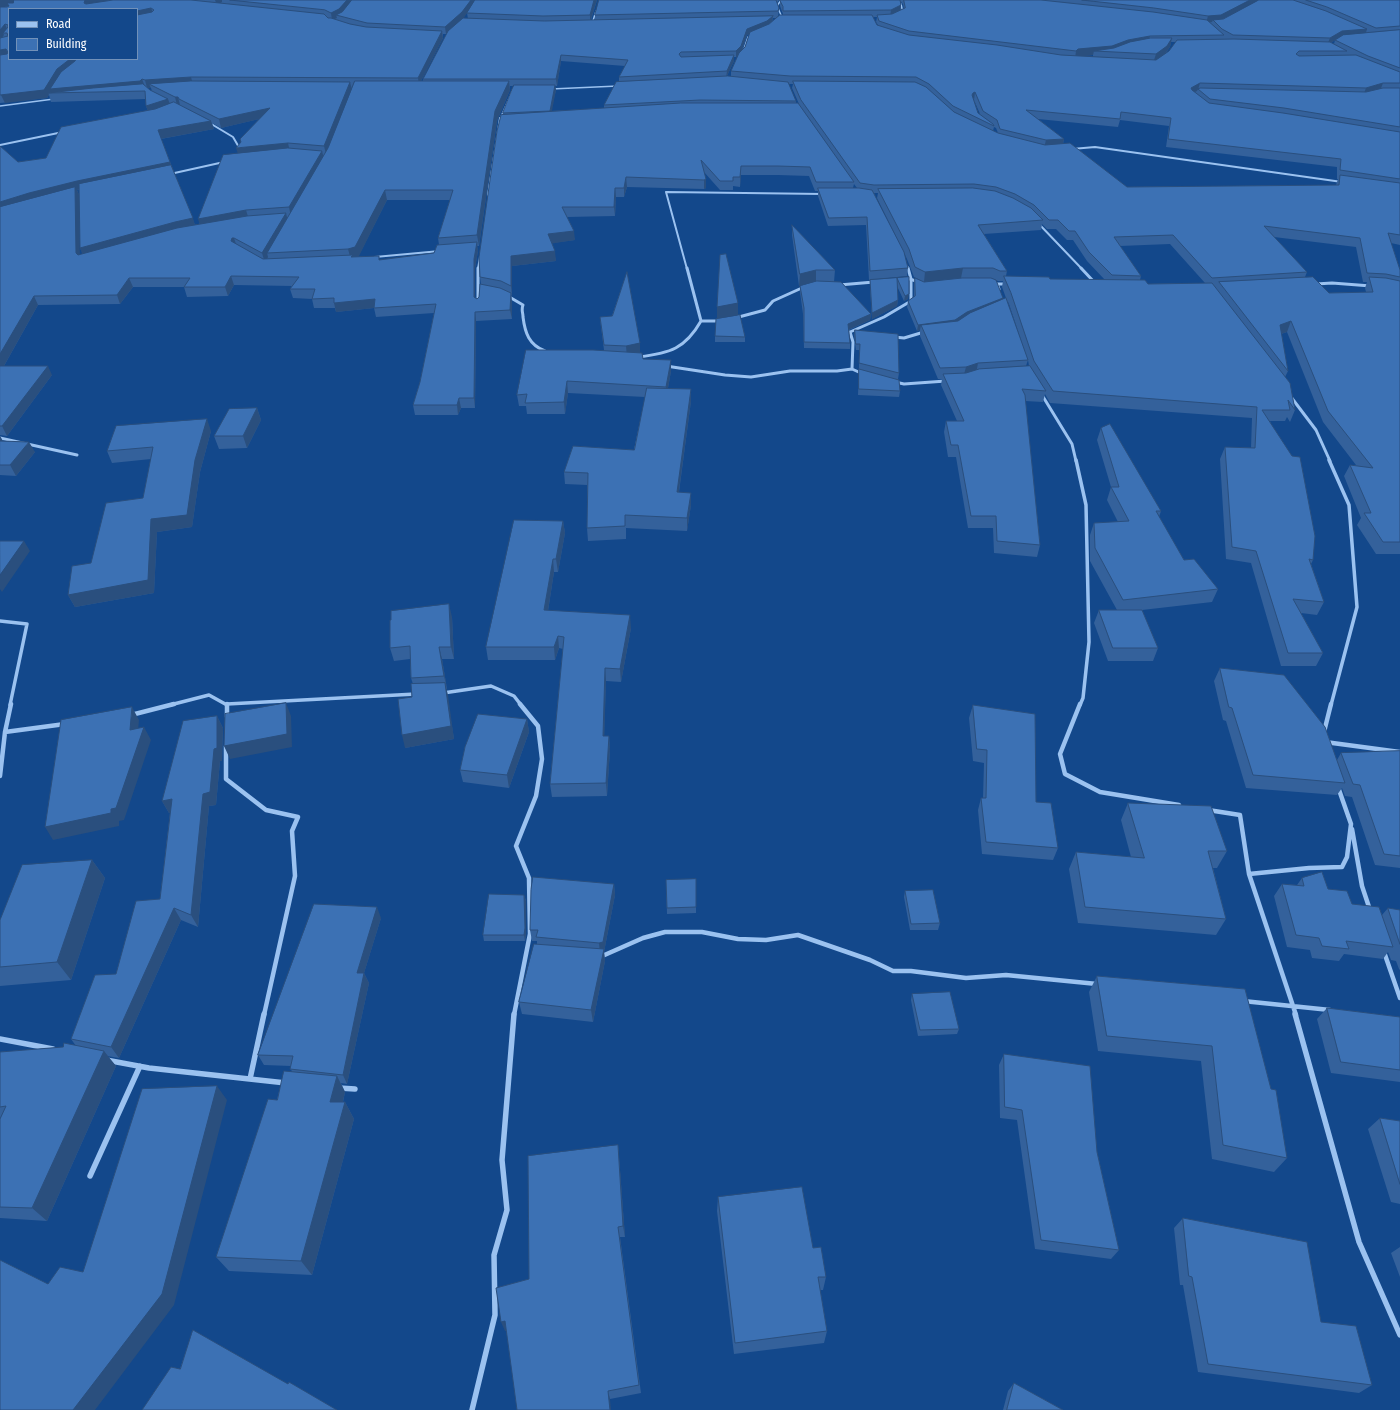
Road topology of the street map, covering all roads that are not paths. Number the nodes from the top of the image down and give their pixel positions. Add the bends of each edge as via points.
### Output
1 (781, 0) edge
2 (901, 4) edge
3 (598, 6) edge
4 (897, 16) edge
5 (787, 20) edge
6 (597, 24) edge
7 (756, 35) edge
8 (742, 54) edge
9 (618, 86) edge
10 (520, 89) edge
11 (544, 89) edge
12 (52, 94) edge
13 (57, 98) edge
14 (49, 100) junction
15 (0, 106) edge
16 (507, 120) edge
17 (205, 121) edge
18 (499, 121) junction
19 (70, 131) edge
20 (0, 145) edge
21 (1066, 149) edge
22 (241, 150) edge
23 (225, 162) edge
24 (164, 175) edge
25 (1349, 183) edge
26 (828, 194) edge
27 (488, 202) edge
28 (1036, 222) edge
29 (442, 251) edge
30 (480, 255) edge
31 (372, 257) edge
32 (905, 260) edge
33 (910, 279) junction
34 (903, 280) edge
35 (991, 281) edge
36 (881, 282) edge
37 (833, 284) edge
38 (997, 284) junction
39 (1012, 284) edge
40 (1309, 284) edge
41 (923, 285) edge
42 (810, 286) edge
43 (1090, 286) edge
44 (1374, 286) edge
45 (478, 290) junction
46 (484, 291) edge
47 (504, 294) edge
48 (1000, 294) edge
49 (478, 305) edge
50 (730, 319) edge
51 (701, 321) junction
52 (723, 321) edge
53 (850, 332) junction
54 (927, 332) edge
55 (857, 333) edge
56 (891, 337) edge
57 (550, 353) edge
58 (633, 358) edge
59 (664, 366) edge
60 (852, 369) junction
61 (870, 376) edge
62 (891, 381) edge
63 (953, 381) edge
64 (1041, 393) edge
65 (1288, 393) edge
66 (0, 438) edge
67 (77, 455) dead end
68 (0, 621) edge
69 (420, 694) edge
70 (434, 694) edge
71 (227, 704) junction
72 (127, 715) edge
73 (226, 719) edge
74 (73, 723) edge
75 (5, 732) junction
76 (1323, 733) edge
77 (226, 742) edge
78 (1324, 748) edge
79 (1400, 752) edge
80 (0, 776) edge
81 (1336, 783) edge
82 (1185, 806) edge
83 (1201, 809) edge
84 (1351, 824) junction
85 (1249, 874) junction
86 (1372, 916) edge
87 (1382, 946) edge
88 (526, 951) junction
89 (533, 952) edge
90 (594, 957) edge
91 (1102, 985) edge
92 (1400, 998) edge
93 (1240, 1000) edge
94 (1293, 1006) junction
95 (1339, 1011) edge
96 (0, 1039) edge
97 (62, 1051) edge
98 (101, 1059) edge
99 (140, 1066) junction
100 (250, 1079) junction
101 (295, 1084) edge
102 (333, 1087) edge
103 (355, 1089) dead end
104 (90, 1176) dead end
105 (1400, 1334) edge
106 (472, 1410) edge

1 - 5 street via 777,6 781,15 780,20
2 - 4 street via 903,13
3 - 6 street via 592,24
7 - 8 street via 748,37
9 - 11 street
10 - 18 street via 513,89
12 - 14 street
13 - 14 street
14 - 15 street
16 - 18 street
17 - 22 street via 232,137
18 - 27 street
19 - 20 street
21 - 25 street via 1095,147
23 - 24 street
26 - 51 street via 666,192
28 - 43 street via 1098,287
29 - 31 street
30 - 45 street
32 - 33 street
33 - 34 street
33 - 41 street
33 - 53 street via 911,300 884,317
35 - 38 street
36 - 37 street
38 - 39 street
38 - 48 street
40 - 44 street
42 - 50 street via 773,301 765,310
45 - 46 street
45 - 49 street
47 - 57 street via 523,305 521,309 526,335 537,349
51 - 52 street
51 - 58 street via 691,338 680,345 654,355
53 - 55 street
53 - 60 street via 853,342
54 - 56 street via 904,338
59 - 60 street via 751,377 790,371
60 - 61 street
62 - 63 street via 904,384
64 - 82 street via 1072,444 1086,504 1089,642 1083,698 1060,754 1065,774 1100,792
65 - 76 street via 1316,430 1349,505 1357,607
66 - 67 street
68 - 75 street via 27,624
69 - 71 street
70 - 88 street via 491,686 514,696 538,726 542,759 536,796 516,846 529,878 530,934
71 - 72 street via 209,695
71 - 73 street
74 - 75 street
75 - 80 street
77 - 100 street via 226,779 266,810 298,817 292,831 295,876
78 - 79 street via 1321,741
81 - 84 street
83 - 85 street via 1240,815
84 - 85 street via 1347,857 1342,868 1310,868
84 - 86 street via 1362,886
85 - 94 street
87 - 92 street
88 - 89 street
88 - 106 street via 514,1016 502,1160 507,1210 494,1255 494,1316
90 - 91 street via 601,958 643,938 665,932 702,932 738,939 766,940 798,935 870,960 893,971 966,978 1006,975
93 - 94 street
94 - 95 street
94 - 105 street via 1359,1242
96 - 97 street
98 - 99 street
99 - 100 street
99 - 104 street
100 - 101 street
102 - 103 street

